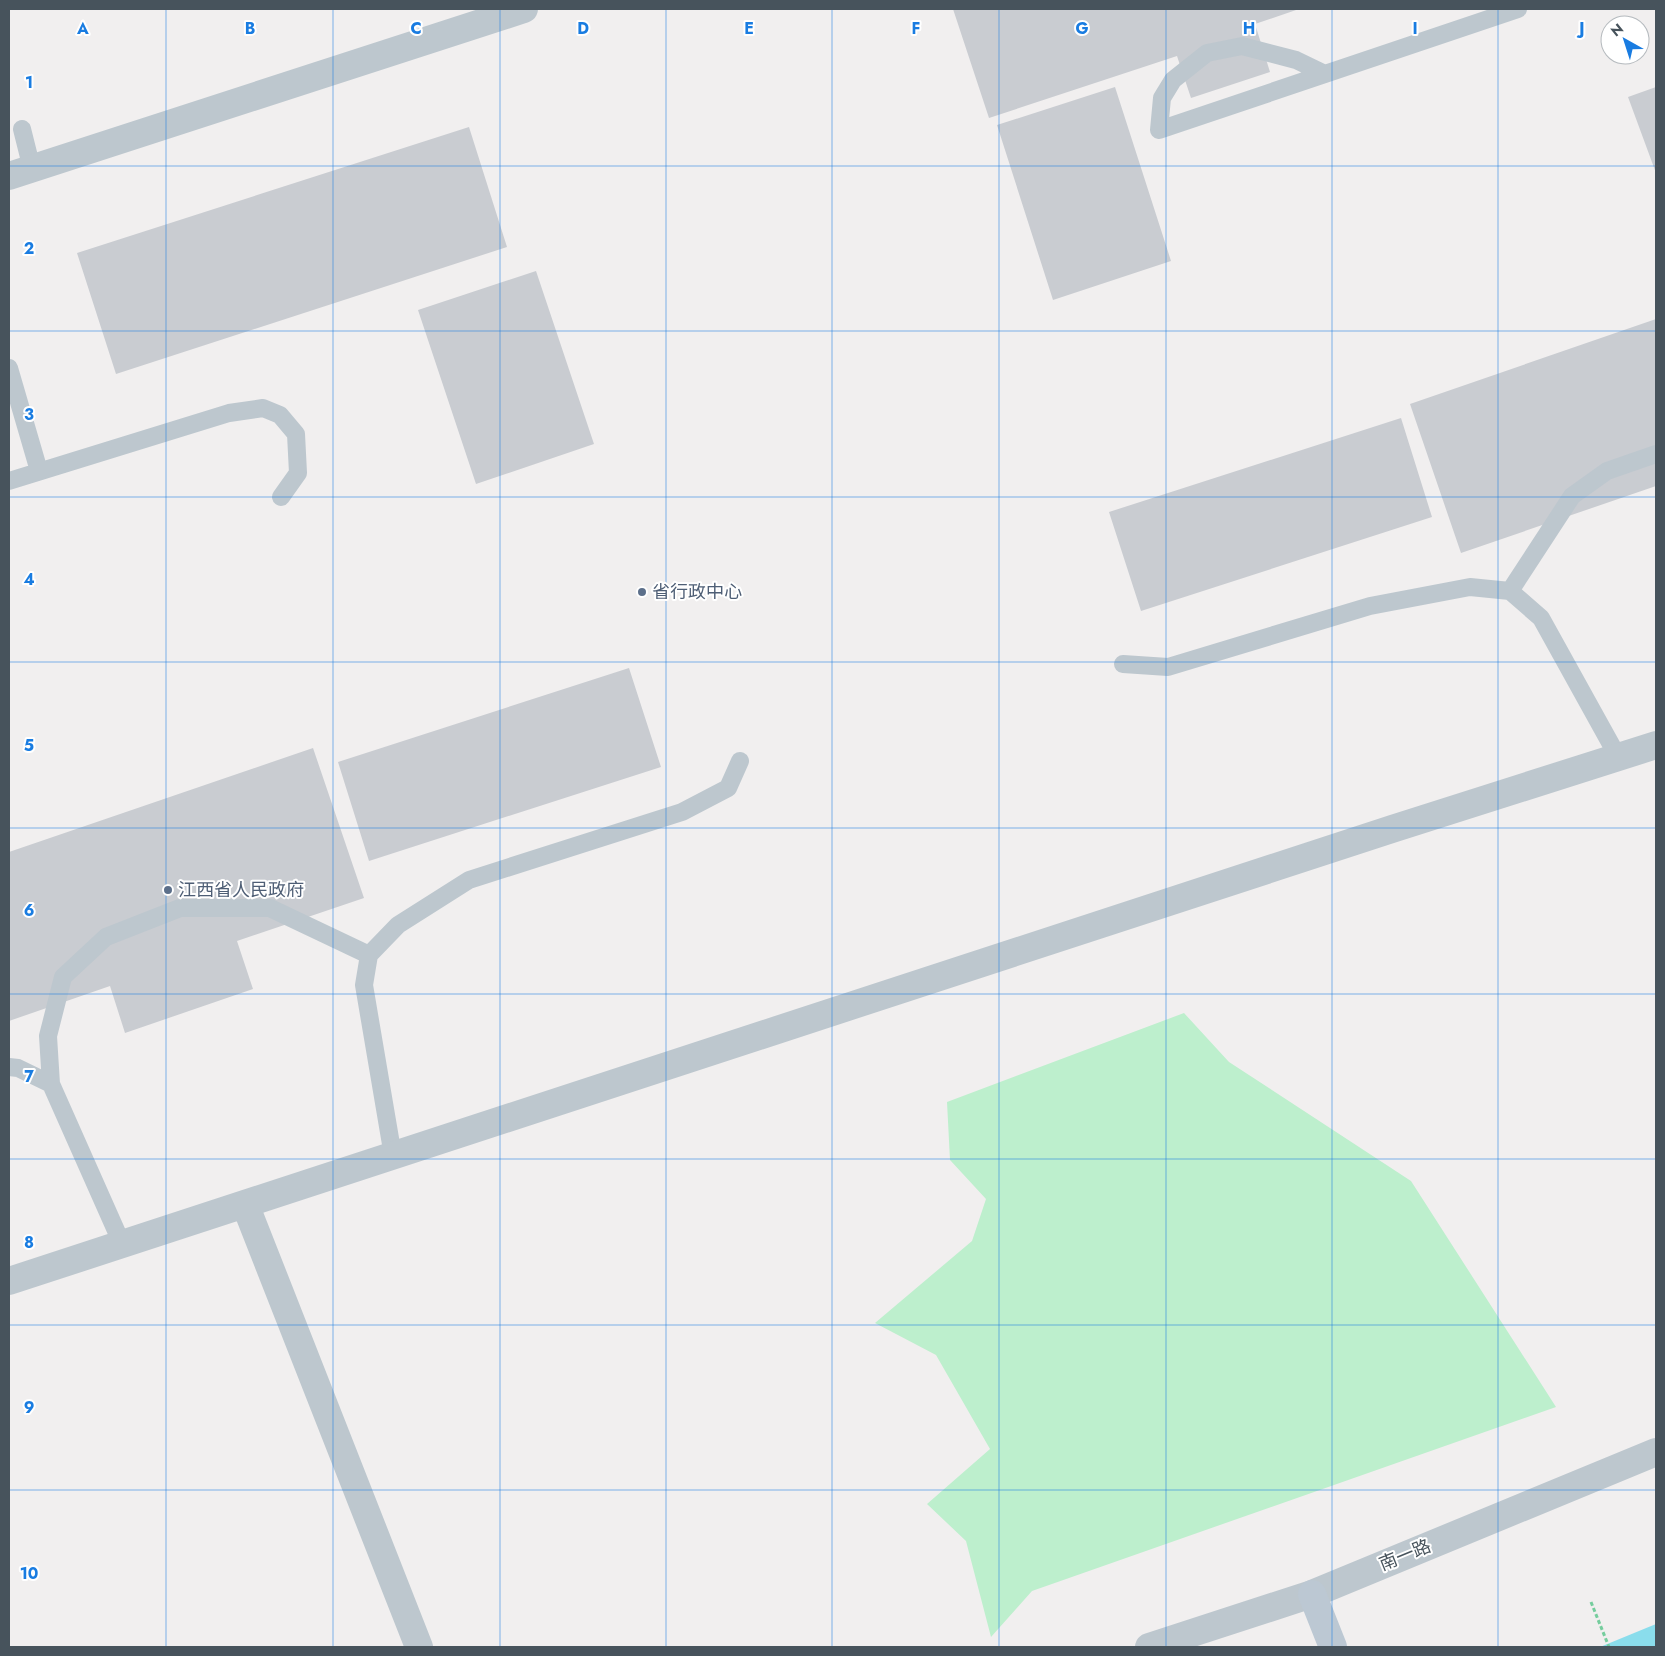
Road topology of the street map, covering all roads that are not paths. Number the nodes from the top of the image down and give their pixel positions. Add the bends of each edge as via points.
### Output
1 (1518, 9) edge
2 (517, 10) edge
3 (1325, 74) junction
4 (22, 129) dead end
5 (20, 172) edge
6 (9, 368) edge
7 (1656, 454) edge
8 (39, 471) junction
9 (9, 481) edge
10 (281, 497) dead end
11 (1510, 591) junction
12 (1123, 664) dead end
13 (1656, 746) edge
14 (1618, 758) junction
15 (740, 761) dead end
16 (369, 955) junction
17 (9, 1067) edge
18 (51, 1084) junction
19 (392, 1156) junction
20 (244, 1204) junction
21 (122, 1244) junction
22 (9, 1281) edge
23 (1656, 1452) edge
24 (1312, 1594) junction
25 (419, 1647) edge
26 (1149, 1647) edge
27 (1333, 1647) edge

1 - 3 lane
2 - 5 street
3 - 3 lane via 1230,106 1159,130 1162,98 1173,80 1207,53 1242,46 1296,60
4 - 5 lane
6 - 8 lane
7 - 11 lane via 1607,471 1572,496
8 - 9 lane
8 - 10 lane via 229,413 263,408 280,415 296,434 298,473
11 - 12 lane via 1470,587 1370,606 1168,668
11 - 14 lane via 1541,618
13 - 14 street
14 - 19 street
15 - 16 lane via 728,788 682,812 469,880 398,925
16 - 18 lane via 270,908 180,908 106,937 63,977 48,1036
16 - 19 lane via 364,985
17 - 18 lane
18 - 21 lane
19 - 20 street
20 - 21 street
20 - 25 street
21 - 22 street
23 - 24 street, 南一路
24 - 26 street, 南一路
24 - 27 street

